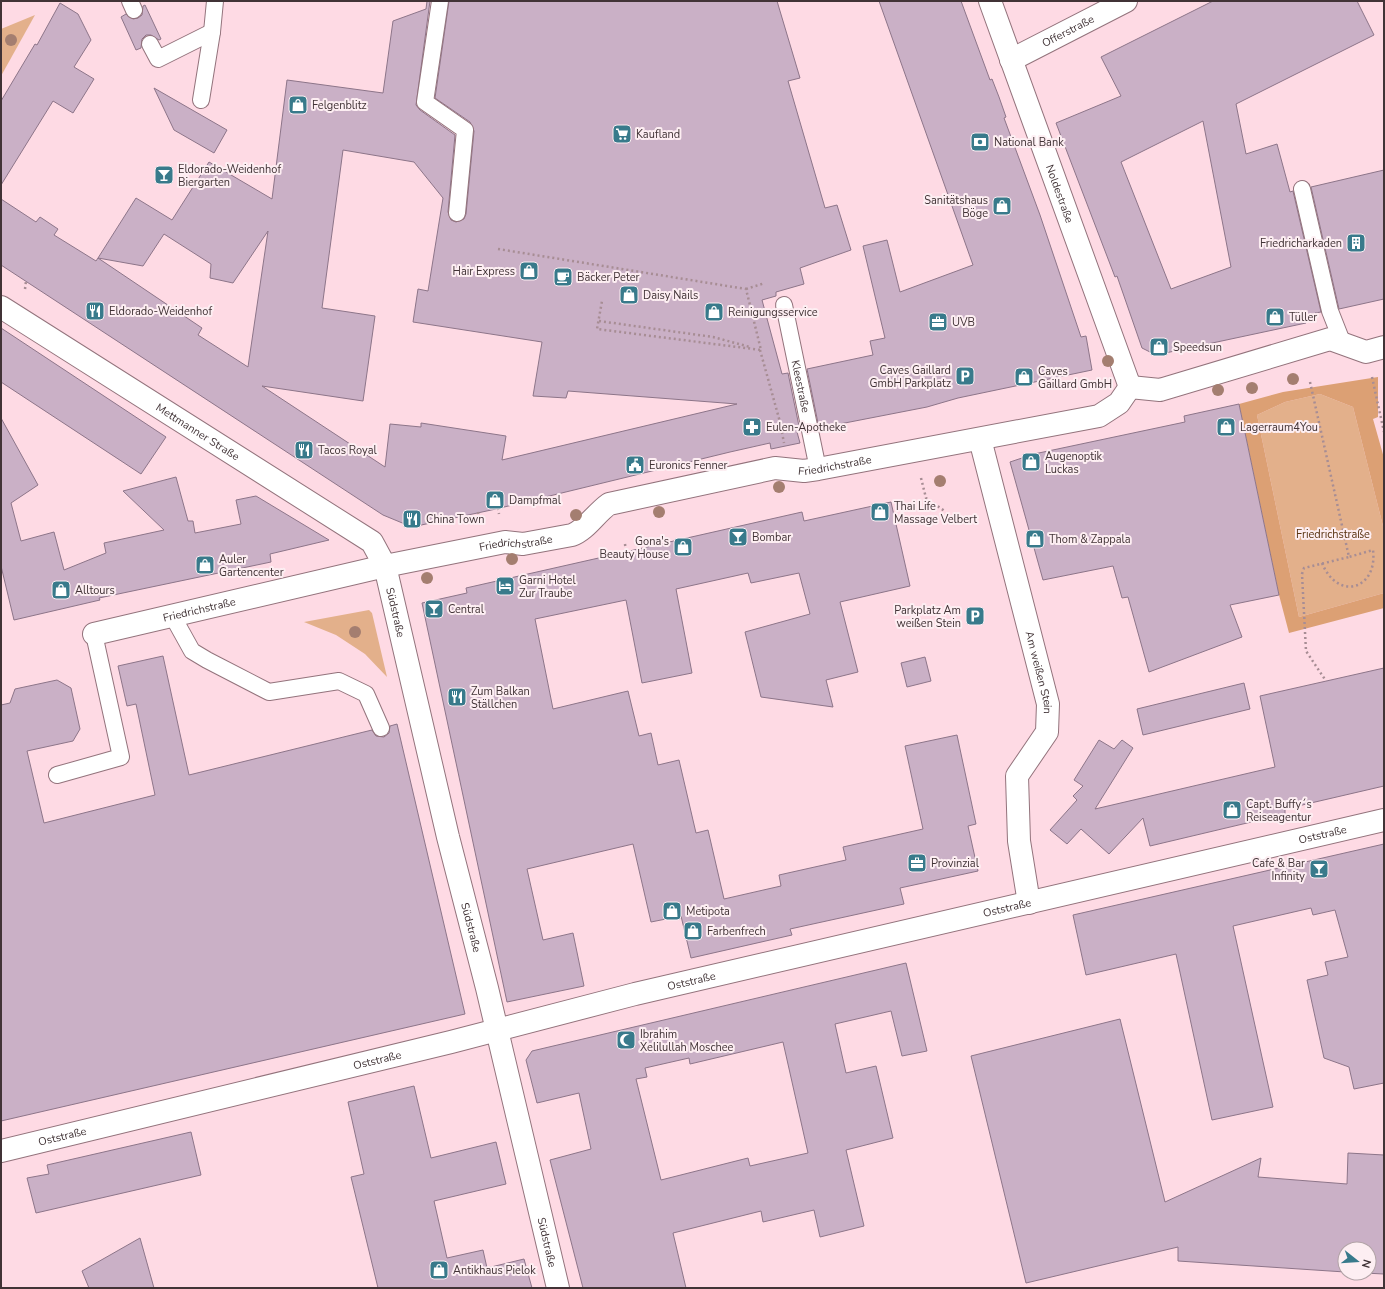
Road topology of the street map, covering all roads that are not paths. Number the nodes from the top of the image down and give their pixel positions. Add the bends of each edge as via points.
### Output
1 (215, 1) edge
2 (440, 1) edge
3 (990, 1) edge
4 (1126, 1) edge
5 (212, 32) junction
6 (150, 44) dead end
7 (1011, 60) junction
8 (201, 100) dead end
9 (1302, 189) dead end
10 (457, 213) dead end
11 (784, 305) dead end
12 (1, 307) edge
13 (1343, 344) junction
14 (1384, 347) edge
15 (1130, 386) junction
16 (1001, 435) junction
17 (980, 439) junction
18 (936, 447) junction
19 (818, 469) junction
20 (385, 566) junction
21 (172, 616) junction
22 (94, 634) joint
23 (381, 728) dead end
24 (58, 775) dead end
25 (1384, 820) edge
26 (1029, 903) junction
27 (496, 1030) junction
28 (1, 1151) edge
29 (558, 1288) edge

1 - 5 lane
2 - 10 lane via 425,102 464,130
3 - 7 street, Noldestraße
4 - 7 street, Offerstraße
5 - 6 lane via 158,59
5 - 8 lane
7 - 15 street, Noldestraße
9 - 13 lane via 1330,311
11 - 19 lane, Kleestraße
12 - 20 street, Mettmanner Straße via 357,531 372,542
13 - 14 street via 1366,352
13 - 15 street via 1330,339 1160,390
15 - 16 street, Friedrichstraße via 1119,403 1099,416
16 - 17 street, Friedrichstraße
16 - 18 street, Friedrichstraße
17 - 18 street, Friedrichstraße
17 - 26 street, Am weißen Stein via 1048,704 1047,732 1017,776 1019,841
18 - 19 street, Friedrichstraße
19 - 20 street, Friedrichstraße via 804,471 775,468 667,491 609,504 578,533 523,544 505,542
20 - 21 street, Friedrichstraße
20 - 27 street, Südstraße
21 - 22 street, Friedrichstraße
21 - 23 lane via 192,651 268,692 339,681 366,694
22 - 24 lane via 120,756
25 - 26 street, Oststraße
26 - 27 street, Oststraße via 635,994
27 - 28 street, Oststraße
27 - 29 street, Südstraße

